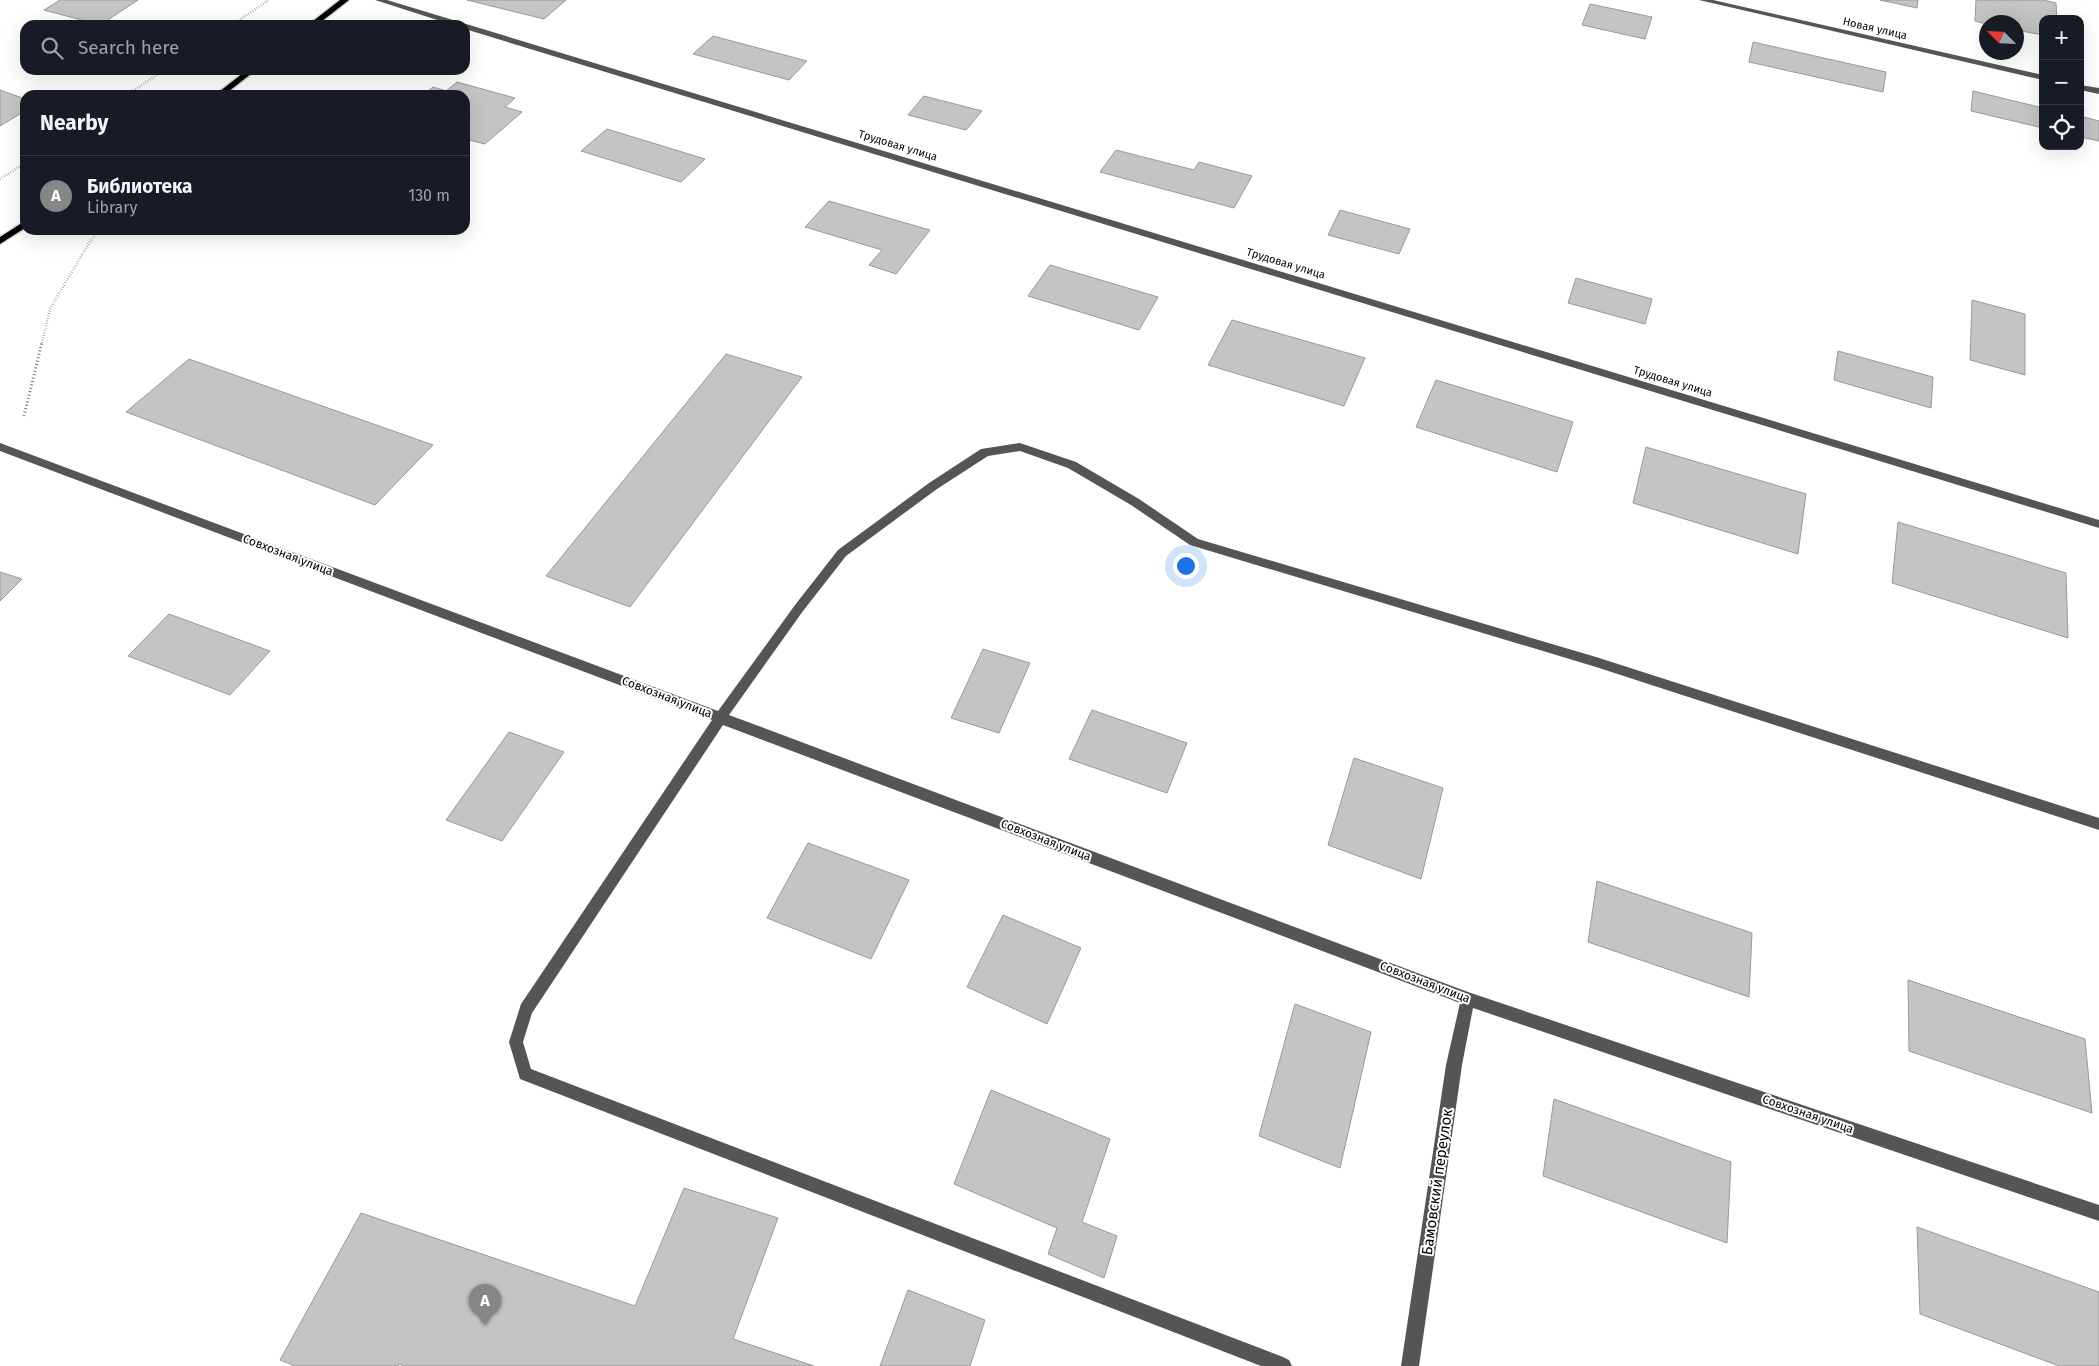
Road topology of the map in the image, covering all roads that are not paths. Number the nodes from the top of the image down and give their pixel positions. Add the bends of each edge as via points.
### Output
1 (345, 0) edge
2 (379, 0) edge
3 (1703, 0) edge
4 (319, 20) edge
5 (445, 20) edge
6 (470, 28) edge
7 (245, 75) edge
8 (2039, 77) edge
9 (2084, 88) edge
10 (226, 90) edge
11 (2099, 91) edge
12 (20, 227) edge
13 (0, 241) edge
14 (0, 447) edge
15 (2099, 524) edge
16 (721, 717) junction
17 (2099, 824) edge
18 (1468, 999) junction
19 (2099, 1213) edge
20 (1283, 1366) edge
21 (1410, 1366) edge

1 - 4 main road
2 - 5 street
3 - 8 street, Новая улица
6 - 15 street, Трудовая улица
7 - 10 main road
9 - 11 street
12 - 13 main road
14 - 16 street, Совхозная улица
16 - 17 street via 842,553 985,452 1020,446 1072,465 1194,542 1596,662
16 - 18 street, Совхозная улица
16 - 20 street via 526,1009 516,1042 525,1074
18 - 19 street, Совхозная улица
18 - 21 street, Бамовский переулок via 1454,1065

